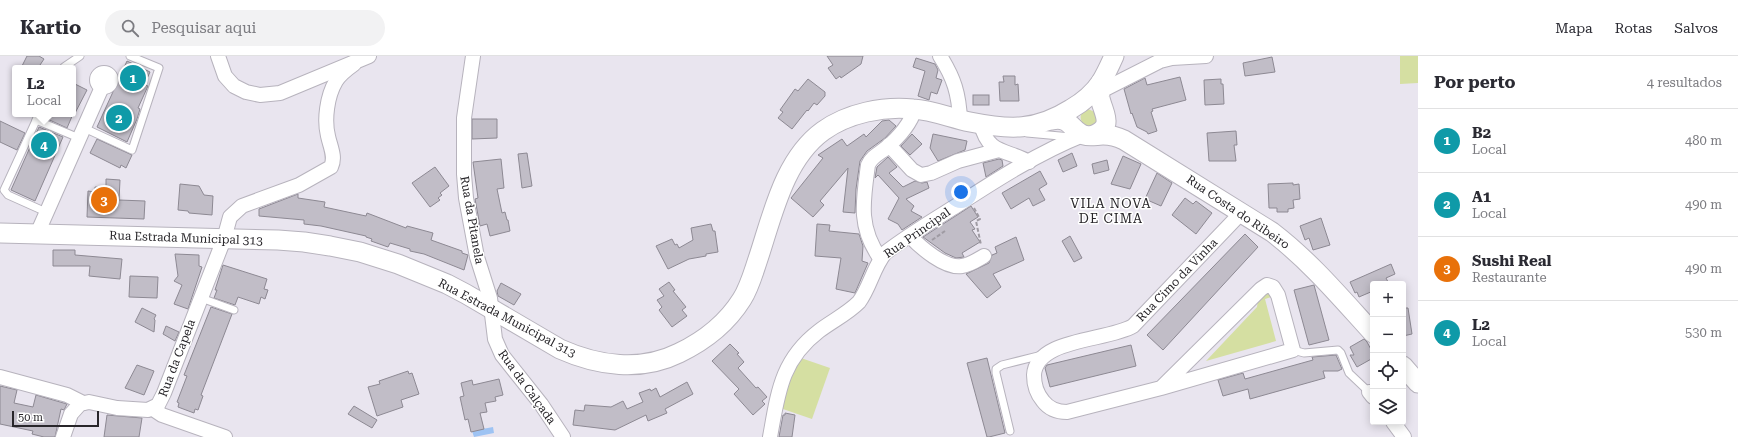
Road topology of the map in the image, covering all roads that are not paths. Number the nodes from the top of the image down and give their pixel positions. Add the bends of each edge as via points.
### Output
1 (80, 56) edge
2 (130, 56) edge
3 (218, 56) edge
4 (369, 56) edge
5 (473, 56) edge
6 (940, 56) edge
7 (1114, 56) edge
8 (1206, 56) edge
9 (1147, 61) edge
10 (354, 64) junction
11 (67, 65) edge
12 (102, 87) dead end
13 (1102, 100) junction
14 (1077, 105) junction
15 (915, 109) junction
16 (37, 117) edge
17 (960, 120) junction
18 (1052, 120) junction
19 (981, 124) junction
20 (1004, 127) junction
21 (82, 133) junction
22 (1084, 133) junction
23 (1124, 140) junction
24 (890, 145) junction
25 (999, 150) junction
26 (1029, 162) junction
27 (46, 212) junction
28 (1242, 212) junction
29 (0, 233) edge
30 (37, 234) junction
31 (910, 236) junction
32 (224, 239) junction
33 (984, 256) road end
34 (880, 258) junction
35 (201, 298) junction
36 (234, 310) dead end
37 (492, 311) junction
38 (1370, 331) edge
39 (1293, 350) junction
40 (1046, 354) junction
41 (1406, 369) edge
42 (0, 377) edge
43 (1418, 383) edge
44 (1161, 388) junction
45 (1370, 394) edge
46 (83, 403) junction
47 (153, 409) junction
48 (1395, 425) edge
49 (1010, 431) dead end
50 (63, 437) edge
51 (224, 437) edge
52 (563, 437) edge
53 (770, 437) edge
54 (1404, 437) edge

1 - 11 lane
2 - 21 lane via 159,68 132,150
3 - 10 street via 225,76 234,86 260,95 280,93
4 - 10 street
5 - 37 street, Rua da Pitanela via 464,118 464,174 477,257
6 - 17 street via 956,87
7 - 13 main road
8 - 9 street
9 - 13 street
10 - 32 street, Rua da Capela via 336,81 329,100 326,128 332,153 331,167 299,185 242,206 230,217
12 - 21 street
13 - 14 main road
13 - 22 main road via 1103,129
13 - 23 main road
14 - 18 main road, Rua Estrada Municipal 313
14 - 22 main road via 1071,119
15 - 17 main road, Rua Estrada Municipal 313
15 - 24 street via 908,126
15 - 37 main road, Rua Estrada Municipal 313 via 873,111 847,119 823,131 801,152 784,184 743,298 712,333 677,354 654,362 628,365 592,361 560,349
16 - 21 lane
16 - 27 lane via 4,190 8,195
17 - 19 main road, Rua Estrada Municipal 313
18 - 20 main road, Rua Estrada Municipal 313 via 1030,126
18 - 22 main road via 1062,119
19 - 20 main road, Rua Estrada Municipal 313
19 - 25 street via 988,142
20 - 22 lane via 1026,133 1064,137
21 - 27 street
22 - 23 main road via 1108,135
22 - 26 street, Rua Principal
23 - 28 main road, Rua Costa do Ribeiro
24 - 25 street via 912,170 921,175 930,174 958,161
24 - 34 street via 869,163 864,213 866,233
25 - 26 street
26 - 31 street, Rua Principal
27 - 30 street
28 - 38 main road, Rua Costa do Ribeiro via 1299,254
28 - 40 street, Rua Cimo da Vinha via 1133,326
29 - 30 main road, Rua Estrada Municipal 313
30 - 32 main road, Rua Estrada Municipal 313
31 - 33 street via 926,251 956,266 966,266
31 - 34 street, Rua Principal
32 - 35 street, Rua da Capela
32 - 37 main road, Rua Estrada Municipal 313 via 304,242 360,252 447,284
34 - 53 street, Rua Principal via 859,302 811,337 790,361 778,392
35 - 36 lane
35 - 47 street, Rua da Capela via 162,398
37 - 52 street, Rua da Calçada via 498,347 545,408
39 - 44 street
39 - 44 street via 1277,292 1271,286 1265,286
39 - 45 lane via 1304,353 1340,351 1350,373
40 - 44 street via 1037,364 1034,381 1043,401 1057,411 1072,411
40 - 49 lane via 1002,365 996,369
41 - 43 main road
42 - 46 street, Rua da Capela via 67,395
46 - 47 street, Rua da Capela via 143,411
46 - 50 street via 72,412
47 - 51 street via 160,414
48 - 54 street

